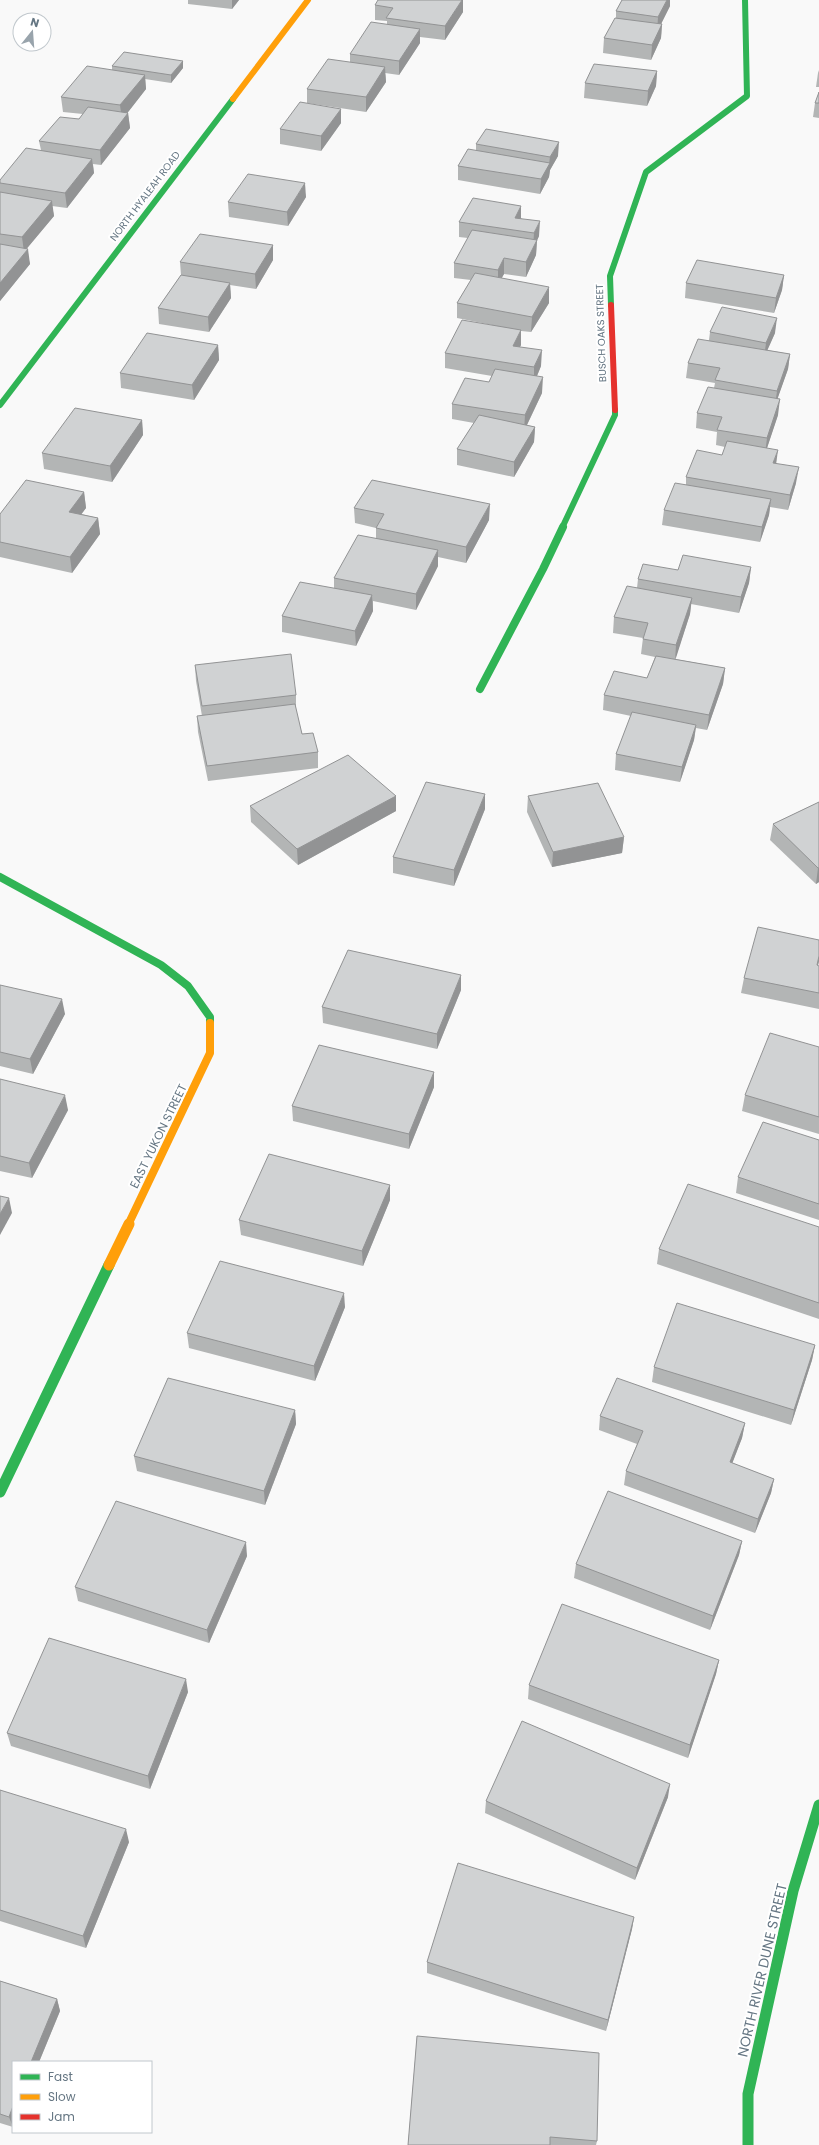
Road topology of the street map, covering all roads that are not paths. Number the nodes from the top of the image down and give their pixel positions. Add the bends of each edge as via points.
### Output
1 (308, 0) edge
2 (745, 0) edge
3 (0, 405) edge
4 (480, 689) dead end
5 (0, 877) edge
6 (0, 1492) edge
7 (819, 1805) edge
8 (748, 2145) edge

1 - 3 street, NORTH HYALEAH ROAD
2 - 4 street, BUSCH OAKS STREET via 746,96 646,172 610,276 615,415 543,569
5 - 6 street, EAST YUKON STREET via 161,964 188,986 210,1017 210,1053
7 - 8 street, NORTH RIVER DUNE STREET via 793,1892 748,2094

